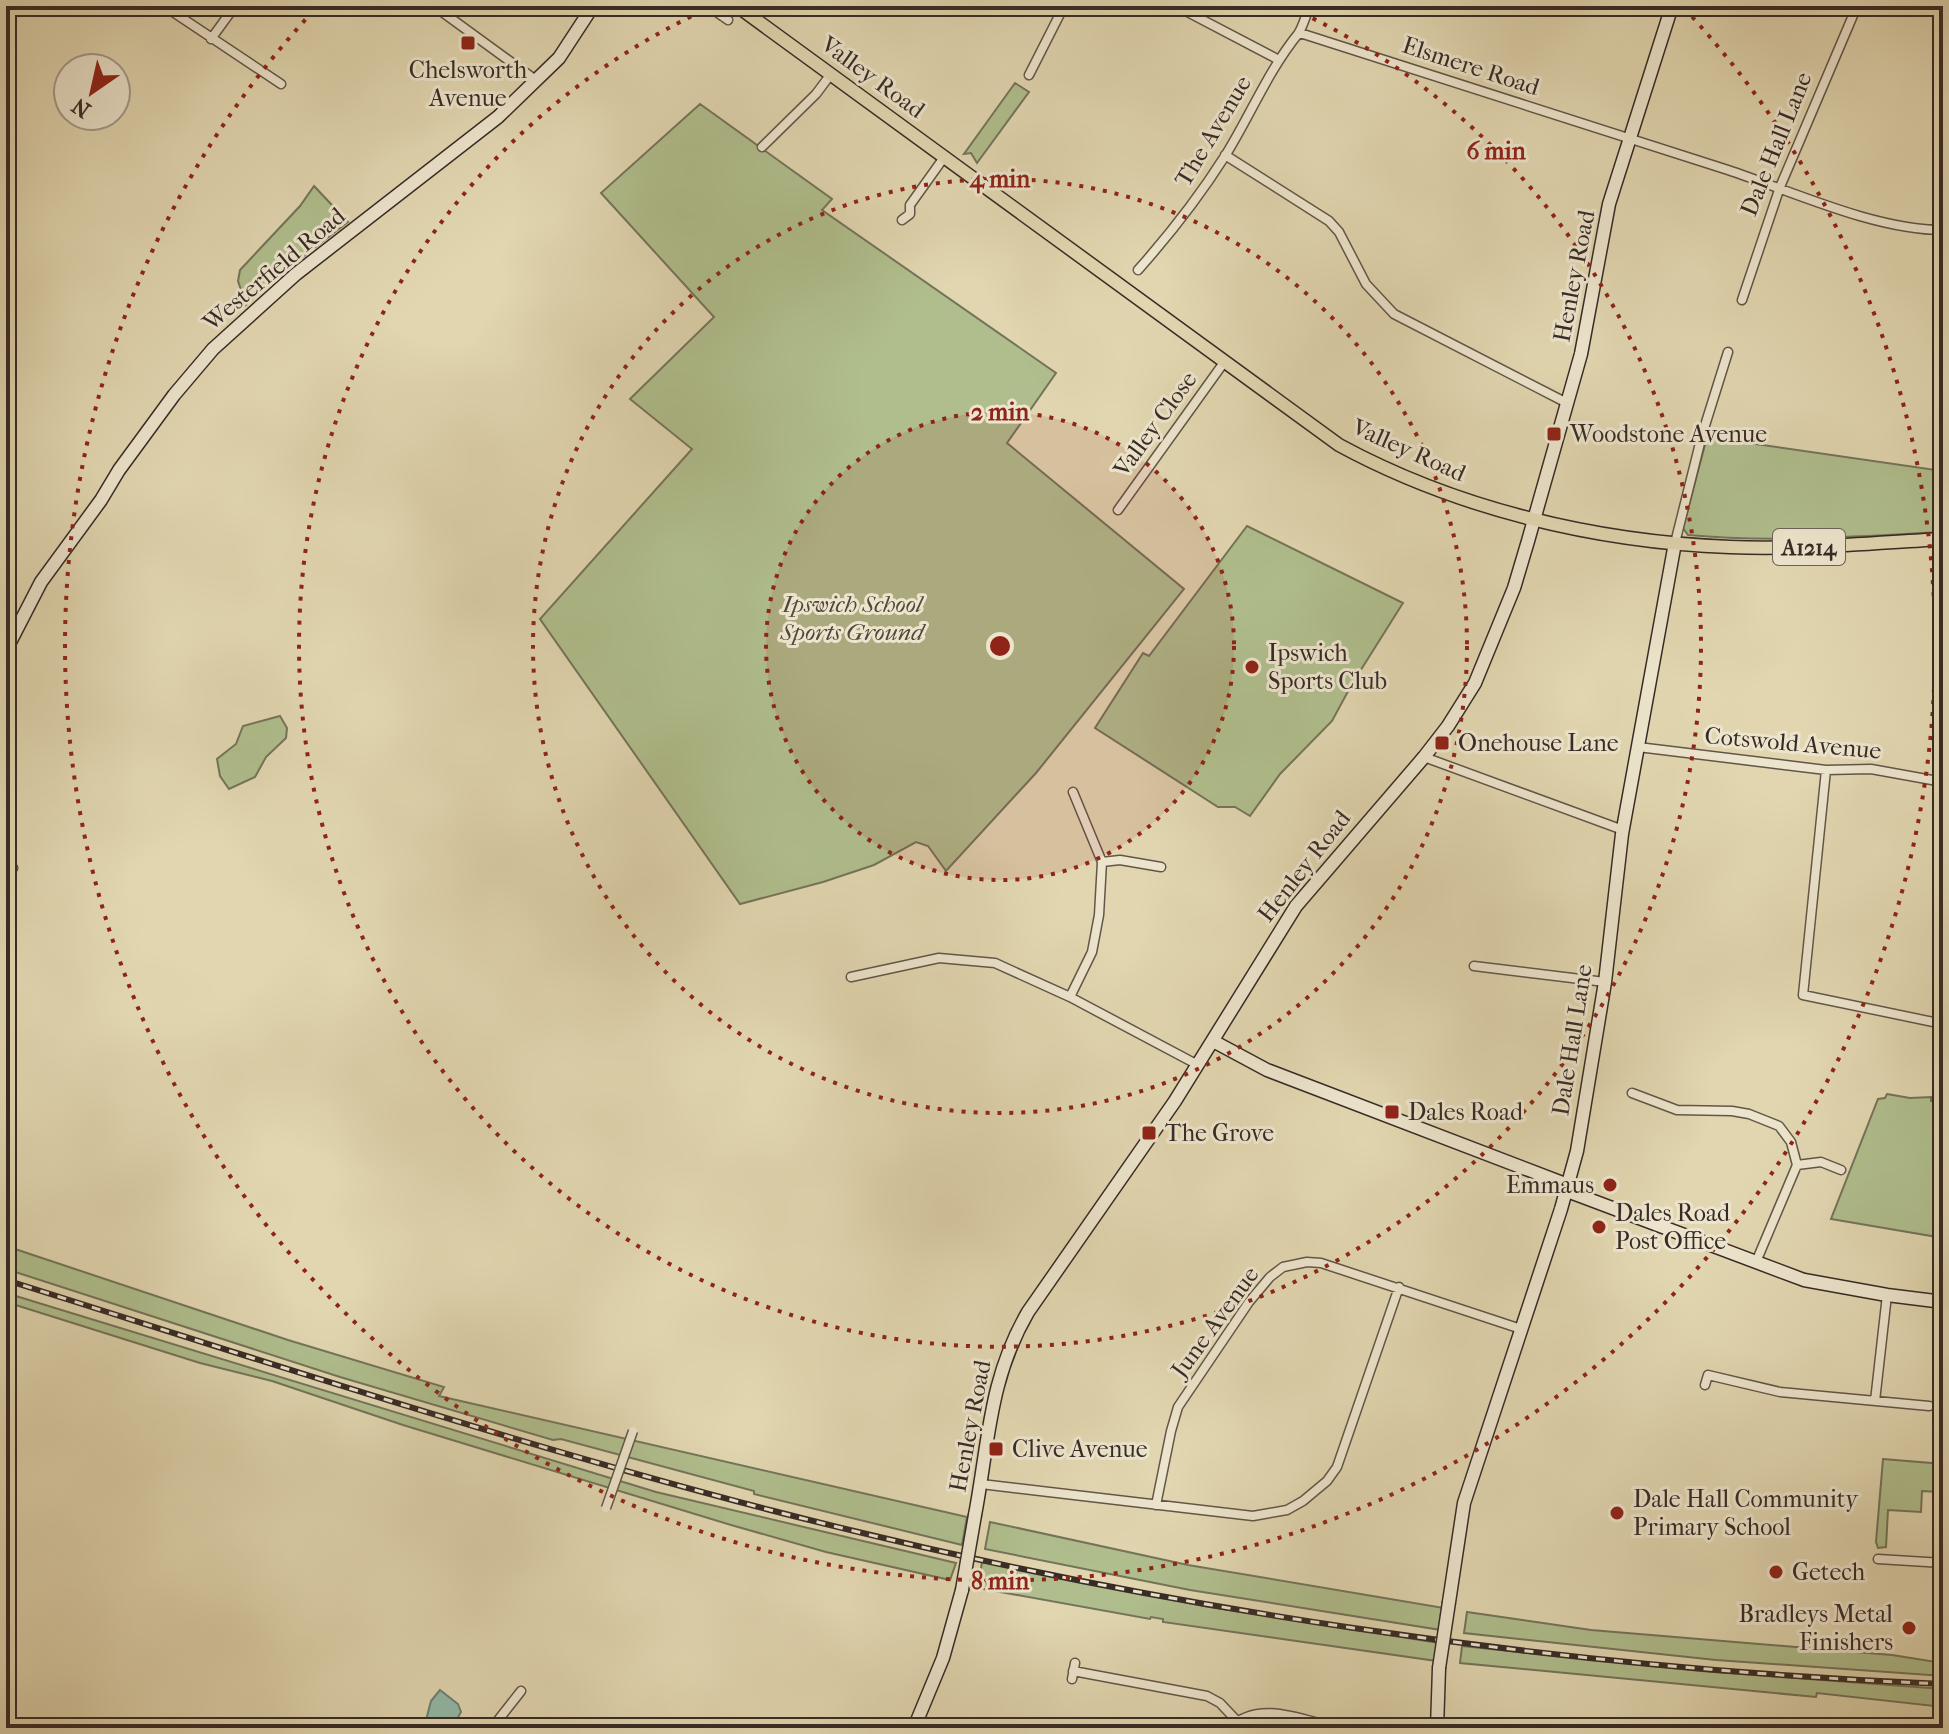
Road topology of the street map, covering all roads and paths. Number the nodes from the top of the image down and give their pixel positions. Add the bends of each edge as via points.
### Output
1 (164, 6) edge
2 (235, 6) edge
3 (434, 6) edge
4 (593, 6) edge
5 (708, 6) edge
6 (730, 6) edge
7 (737, 6) edge
8 (1064, 6) edge
9 (1176, 6) edge
10 (1310, 6) edge
11 (1672, 6) edge
12 (1857, 6) edge
13 (1300, 33) junction
14 (211, 39) junction
15 (1279, 60) junction
16 (831, 74) junction
17 (1029, 75) dead end
18 (537, 81) junction
19 (281, 84) dead end
20 (1630, 139) junction
21 (762, 147) dead end
22 (1225, 155) junction
23 (945, 156) junction
24 (1780, 187) junction
25 (917, 222) dead end
26 (1943, 230) edge
27 (1138, 270) dead end
28 (1742, 300) dead end
29 (1728, 352) dead end
30 (1225, 361) junction
31 (1567, 403) junction
32 (1118, 510) dead end
33 (1534, 519) junction
34 (1943, 539) edge
35 (1675, 543) junction
36 (6, 650) edge
37 (1638, 747) junction
38 (1424, 757) junction
39 (1826, 770) junction
40 (1943, 782) edge
41 (1073, 792) dead end
42 (1623, 830) junction
43 (1102, 862) junction
44 (1161, 867) dead end
45 (1474, 966) dead end
46 (851, 977) dead end
47 (1605, 982) junction
48 (1070, 997) junction
49 (1943, 1024) edge
50 (1213, 1041) junction
51 (1198, 1065) junction
52 (1632, 1093) dead end
53 (1797, 1165) junction
54 (1841, 1170) dead end
55 (1568, 1188) junction
56 (1756, 1262) junction
57 (1399, 1287) junction
58 (1887, 1295) junction
59 (1943, 1302) edge
60 (1521, 1329) junction
61 (1705, 1385) dead end
62 (1875, 1401) junction
63 (1929, 1406) dead end
64 (633, 1431) dead end
65 (981, 1484) junction
66 (1156, 1505) junction
67 (606, 1508) dead end
68 (1878, 1559) dead end
69 (1943, 1563) edge
70 (1073, 1671) dead end
71 (521, 1691) dead end
72 (1234, 1725) edge
73 (492, 1728) edge
74 (914, 1728) edge
75 (1337, 1728) edge
76 (1437, 1728) edge

1 - 14 street
2 - 14 street
3 - 18 street
4 - 18 street, Westerfield Road
5 - 6 street via 725,18
7 - 16 main road, Valley Road / A1214
8 - 17 street
9 - 15 street
10 - 13 street, The Avenue
11 - 20 street, Henley Road
12 - 24 street, Dale Hall Lane
13 - 15 street, The Avenue
13 - 20 street, Elsmere Road
14 - 19 street
15 - 22 street, The Avenue
16 - 21 street
16 - 23 main road, Valley Road / A1214
18 - 36 street, Westerfield Road via 454,153 296,274 213,349 174,395 41,582
20 - 24 street, Elsmere Road
20 - 31 street, Henley Road via 1609,204 1587,330
22 - 27 street, The Avenue via 1188,212
22 - 31 street via 1329,221 1366,284 1394,314
23 - 25 street via 910,205 906,217
23 - 30 main road, Valley Road / A1214
24 - 26 street, Elsmere Road via 1885,224
24 - 28 street, Dale Hall Lane
29 - 35 street, Dale Hall Lane
30 - 32 street, Valley Close
30 - 33 main road, Valley Road / A1214 via 1369,461 1444,492
31 - 33 street, Henley Road
33 - 35 main road, Valley Road / A1214
33 - 38 street, Henley Road via 1514,588 1480,672
34 - 35 main road, Valley Road / A1214 via 1798,547
35 - 37 street, Dale Hall Lane
37 - 39 street, Cotswold Avenue
37 - 42 street, Dale Hall Lane
38 - 42 street
38 - 50 street, Henley Road via 1296,906
39 - 40 street, Cotswold Avenue via 1871,769
39 - 49 street via 1803,995
41 - 43 street
42 - 47 street, Dale Hall Lane
43 - 44 street
43 - 48 street via 1092,952
45 - 47 street
46 - 48 street via 939,958 967,960 995,963
47 - 55 street, Dale Hall Lane
48 - 51 street
50 - 51 street, Henley Road
50 - 55 street via 1267,1070
51 - 65 street, Henley Road via 1016,1332 994,1391
52 - 53 street via 1677,1110 1732,1111 1779,1126 1791,1142
53 - 54 street via 1821,1162
53 - 56 street
55 - 56 street
55 - 60 street, Dale Hall Lane
56 - 58 street via 1804,1280
57 - 60 street, June Avenue
57 - 66 street via 1337,1467 1316,1492 1287,1510 1253,1516
57 - 66 street, June Avenue via 1321,1263 1283,1267 1270,1277 1178,1407
58 - 59 street
58 - 62 street
60 - 76 street, Dale Hall Lane, bridge via 1464,1503 1439,1668
61 - 62 street via 1708,1375 1780,1392
62 - 63 street
64 - 67 street, bridge
65 - 66 street
65 - 74 street, Henley Road, bridge via 962,1590 943,1658
68 - 69 street
70 - 72 street via 1207,1696 1226,1709
71 - 73 street
72 - 75 street via 1265,1712

